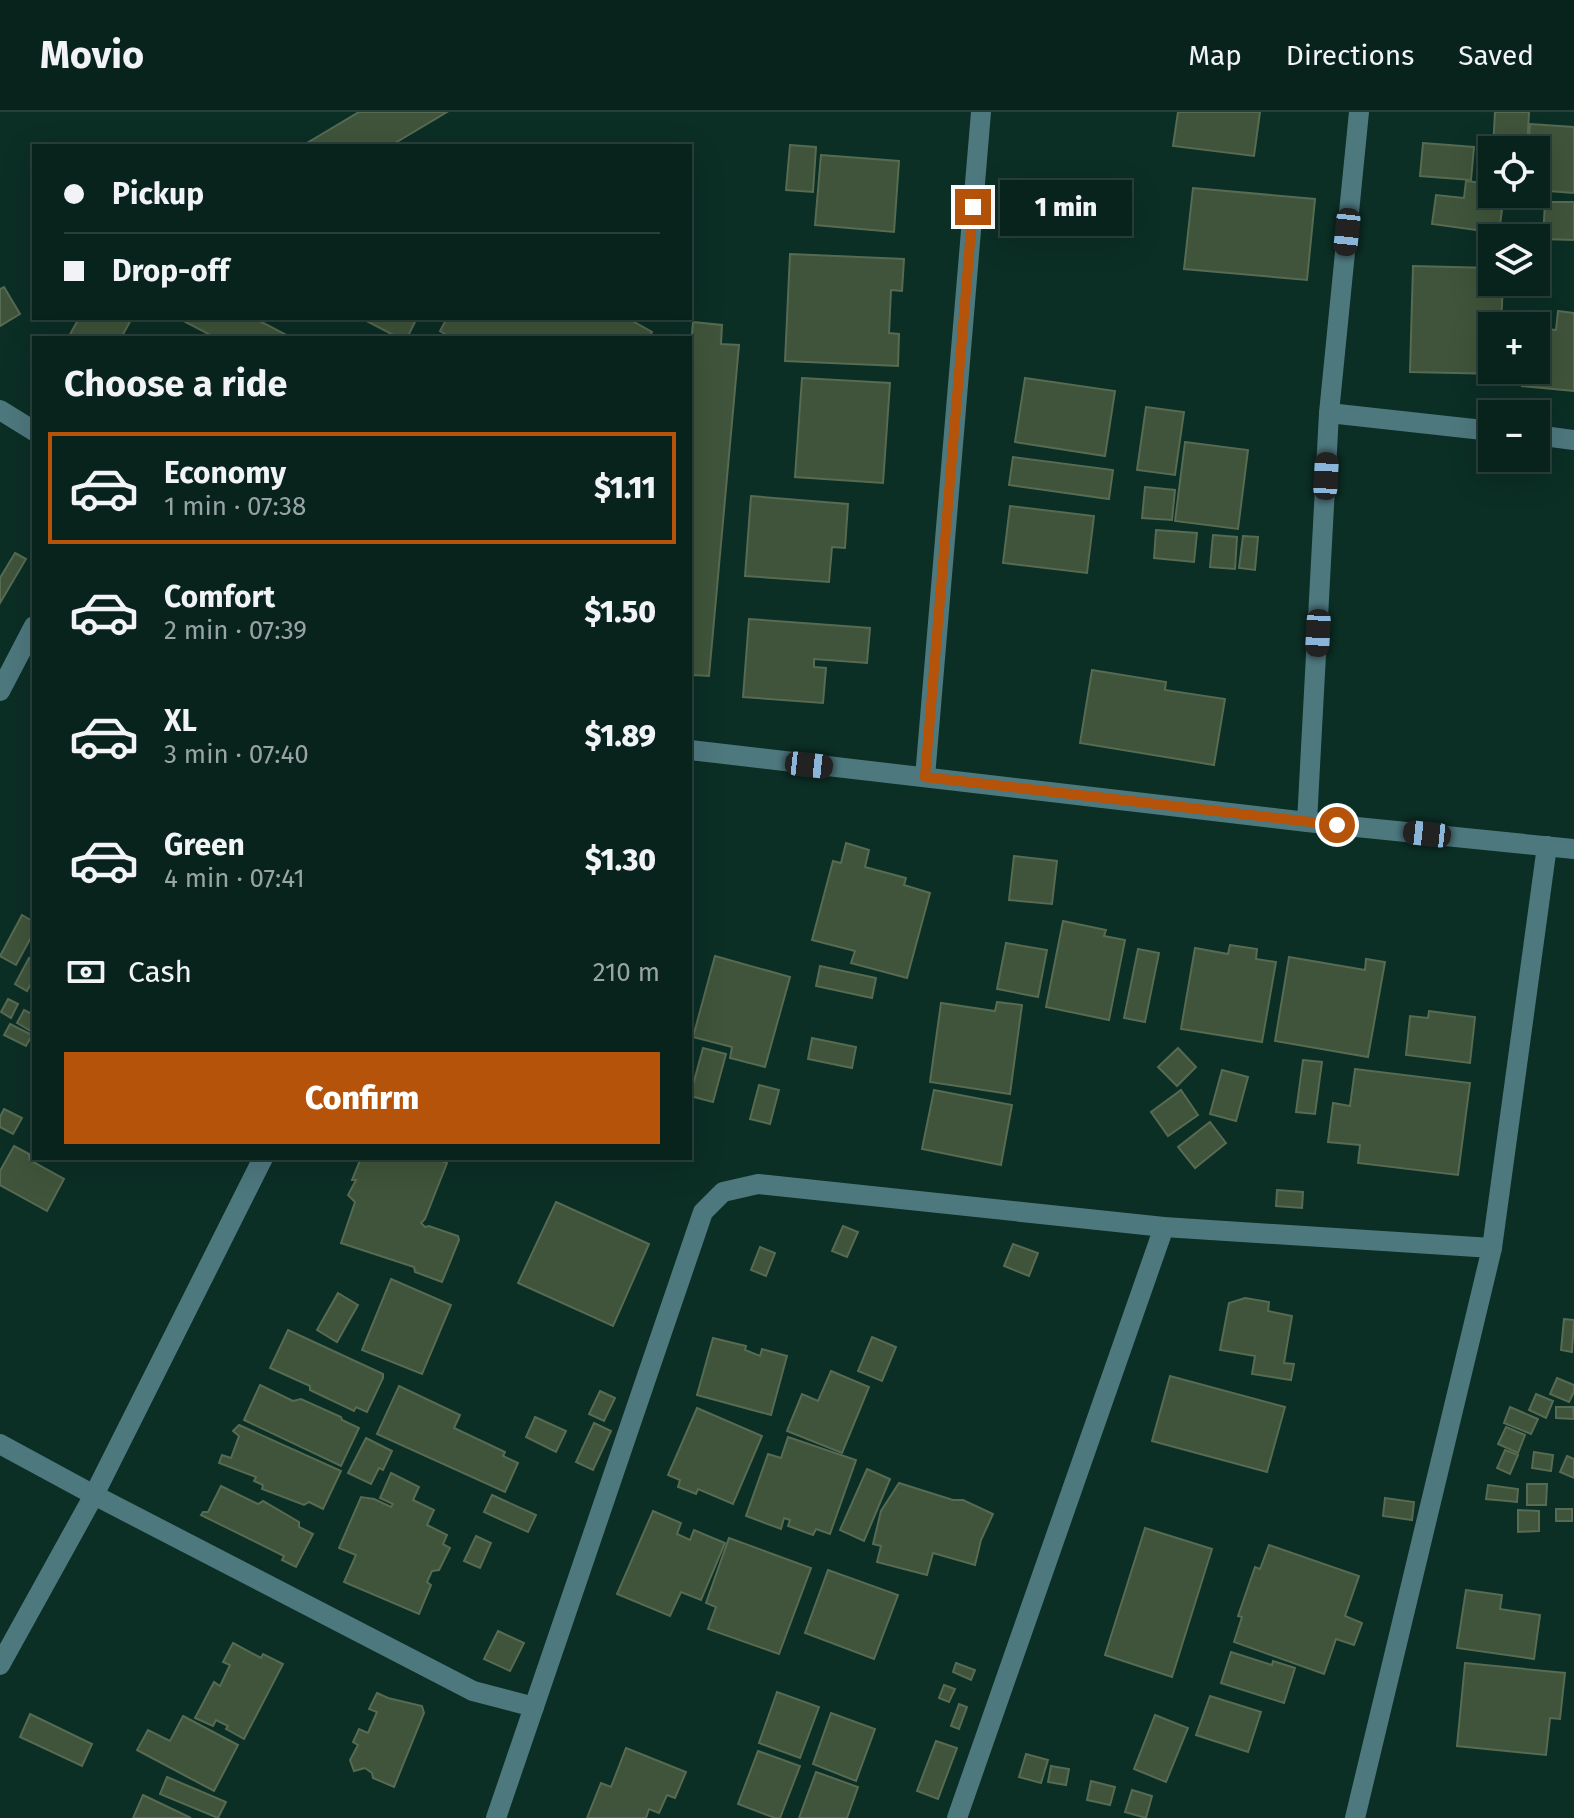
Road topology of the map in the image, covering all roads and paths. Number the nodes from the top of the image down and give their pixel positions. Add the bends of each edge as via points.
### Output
1 (981, 112) edge
2 (1359, 112) edge
3 (0, 410) edge
4 (1329, 413) junction
5 (1478, 429) edge
6 (32, 430) edge
7 (1550, 437) edge
8 (1574, 440) edge
9 (32, 630) edge
10 (0, 691) edge
11 (692, 750) edge
12 (925, 777) junction
13 (1307, 822) junction
14 (1547, 846) junction
15 (1574, 849) edge
16 (262, 1160) edge
17 (1164, 1227) junction
18 (1492, 1248) junction
19 (0, 1444) edge
20 (94, 1495) junction
21 (0, 1665) edge
22 (534, 1707) junction
23 (496, 1818) edge
24 (957, 1818) edge
25 (1355, 1818) edge

1 - 12 street
2 - 4 street
3 - 6 street
4 - 5 street
4 - 13 street
7 - 8 street
9 - 10 street
11 - 12 street
12 - 13 street
13 - 14 street
14 - 15 street
14 - 18 street
16 - 20 street
17 - 18 street
17 - 22 street via 758,1184 723,1192 703,1212
17 - 24 street
18 - 25 street
19 - 20 street
20 - 21 street
20 - 22 street via 473,1691
22 - 23 street

